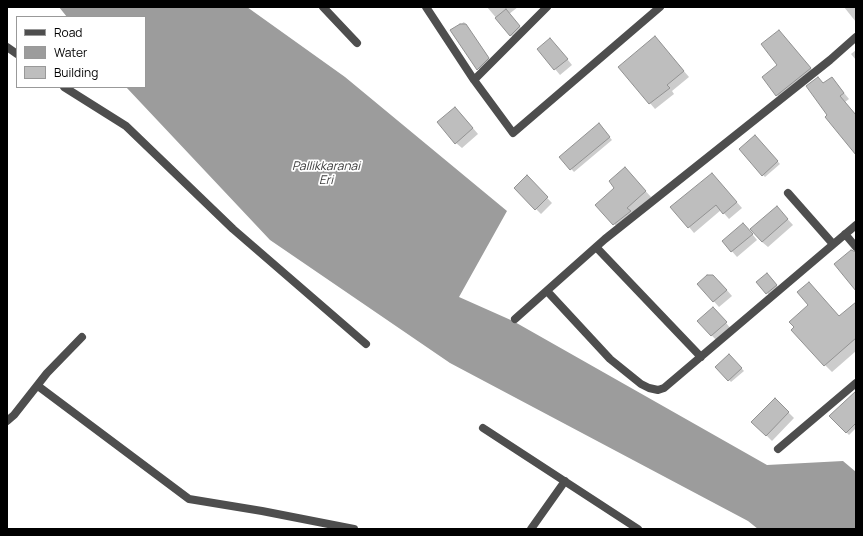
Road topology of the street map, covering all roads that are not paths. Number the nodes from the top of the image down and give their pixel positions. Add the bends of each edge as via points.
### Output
1 (323, 7) edge
2 (426, 7) edge
3 (547, 7) edge
4 (660, 7) edge
5 (856, 37) edge
6 (357, 43) dead end
7 (7, 47) edge
8 (16, 53) edge
9 (474, 80) junction
10 (66, 88) edge
11 (788, 193) dead end
12 (856, 225) edge
13 (845, 234) junction
14 (833, 244) junction
15 (596, 247) junction
16 (856, 247) edge
17 (547, 291) junction
18 (515, 319) dead end
19 (82, 337) dead end
20 (366, 344) dead end
21 (701, 357) junction
22 (856, 383) edge
23 (38, 386) junction
24 (7, 421) edge
25 (483, 428) dead end
26 (778, 449) dead end
27 (565, 481) junction
28 (354, 529) edge
29 (531, 529) edge
30 (638, 529) edge

1 - 6 street
2 - 9 street
3 - 9 street
4 - 9 street via 513,134
5 - 15 street
7 - 8 street
10 - 20 street via 126,126 233,229
11 - 14 street
12 - 13 street
13 - 14 street
13 - 16 street
14 - 21 street
15 - 17 street
15 - 21 street
17 - 18 street
17 - 21 street via 610,359 649,388 664,388
19 - 23 street
22 - 26 street
23 - 24 street
23 - 28 street via 189,499
25 - 27 street
27 - 29 street
27 - 30 street

